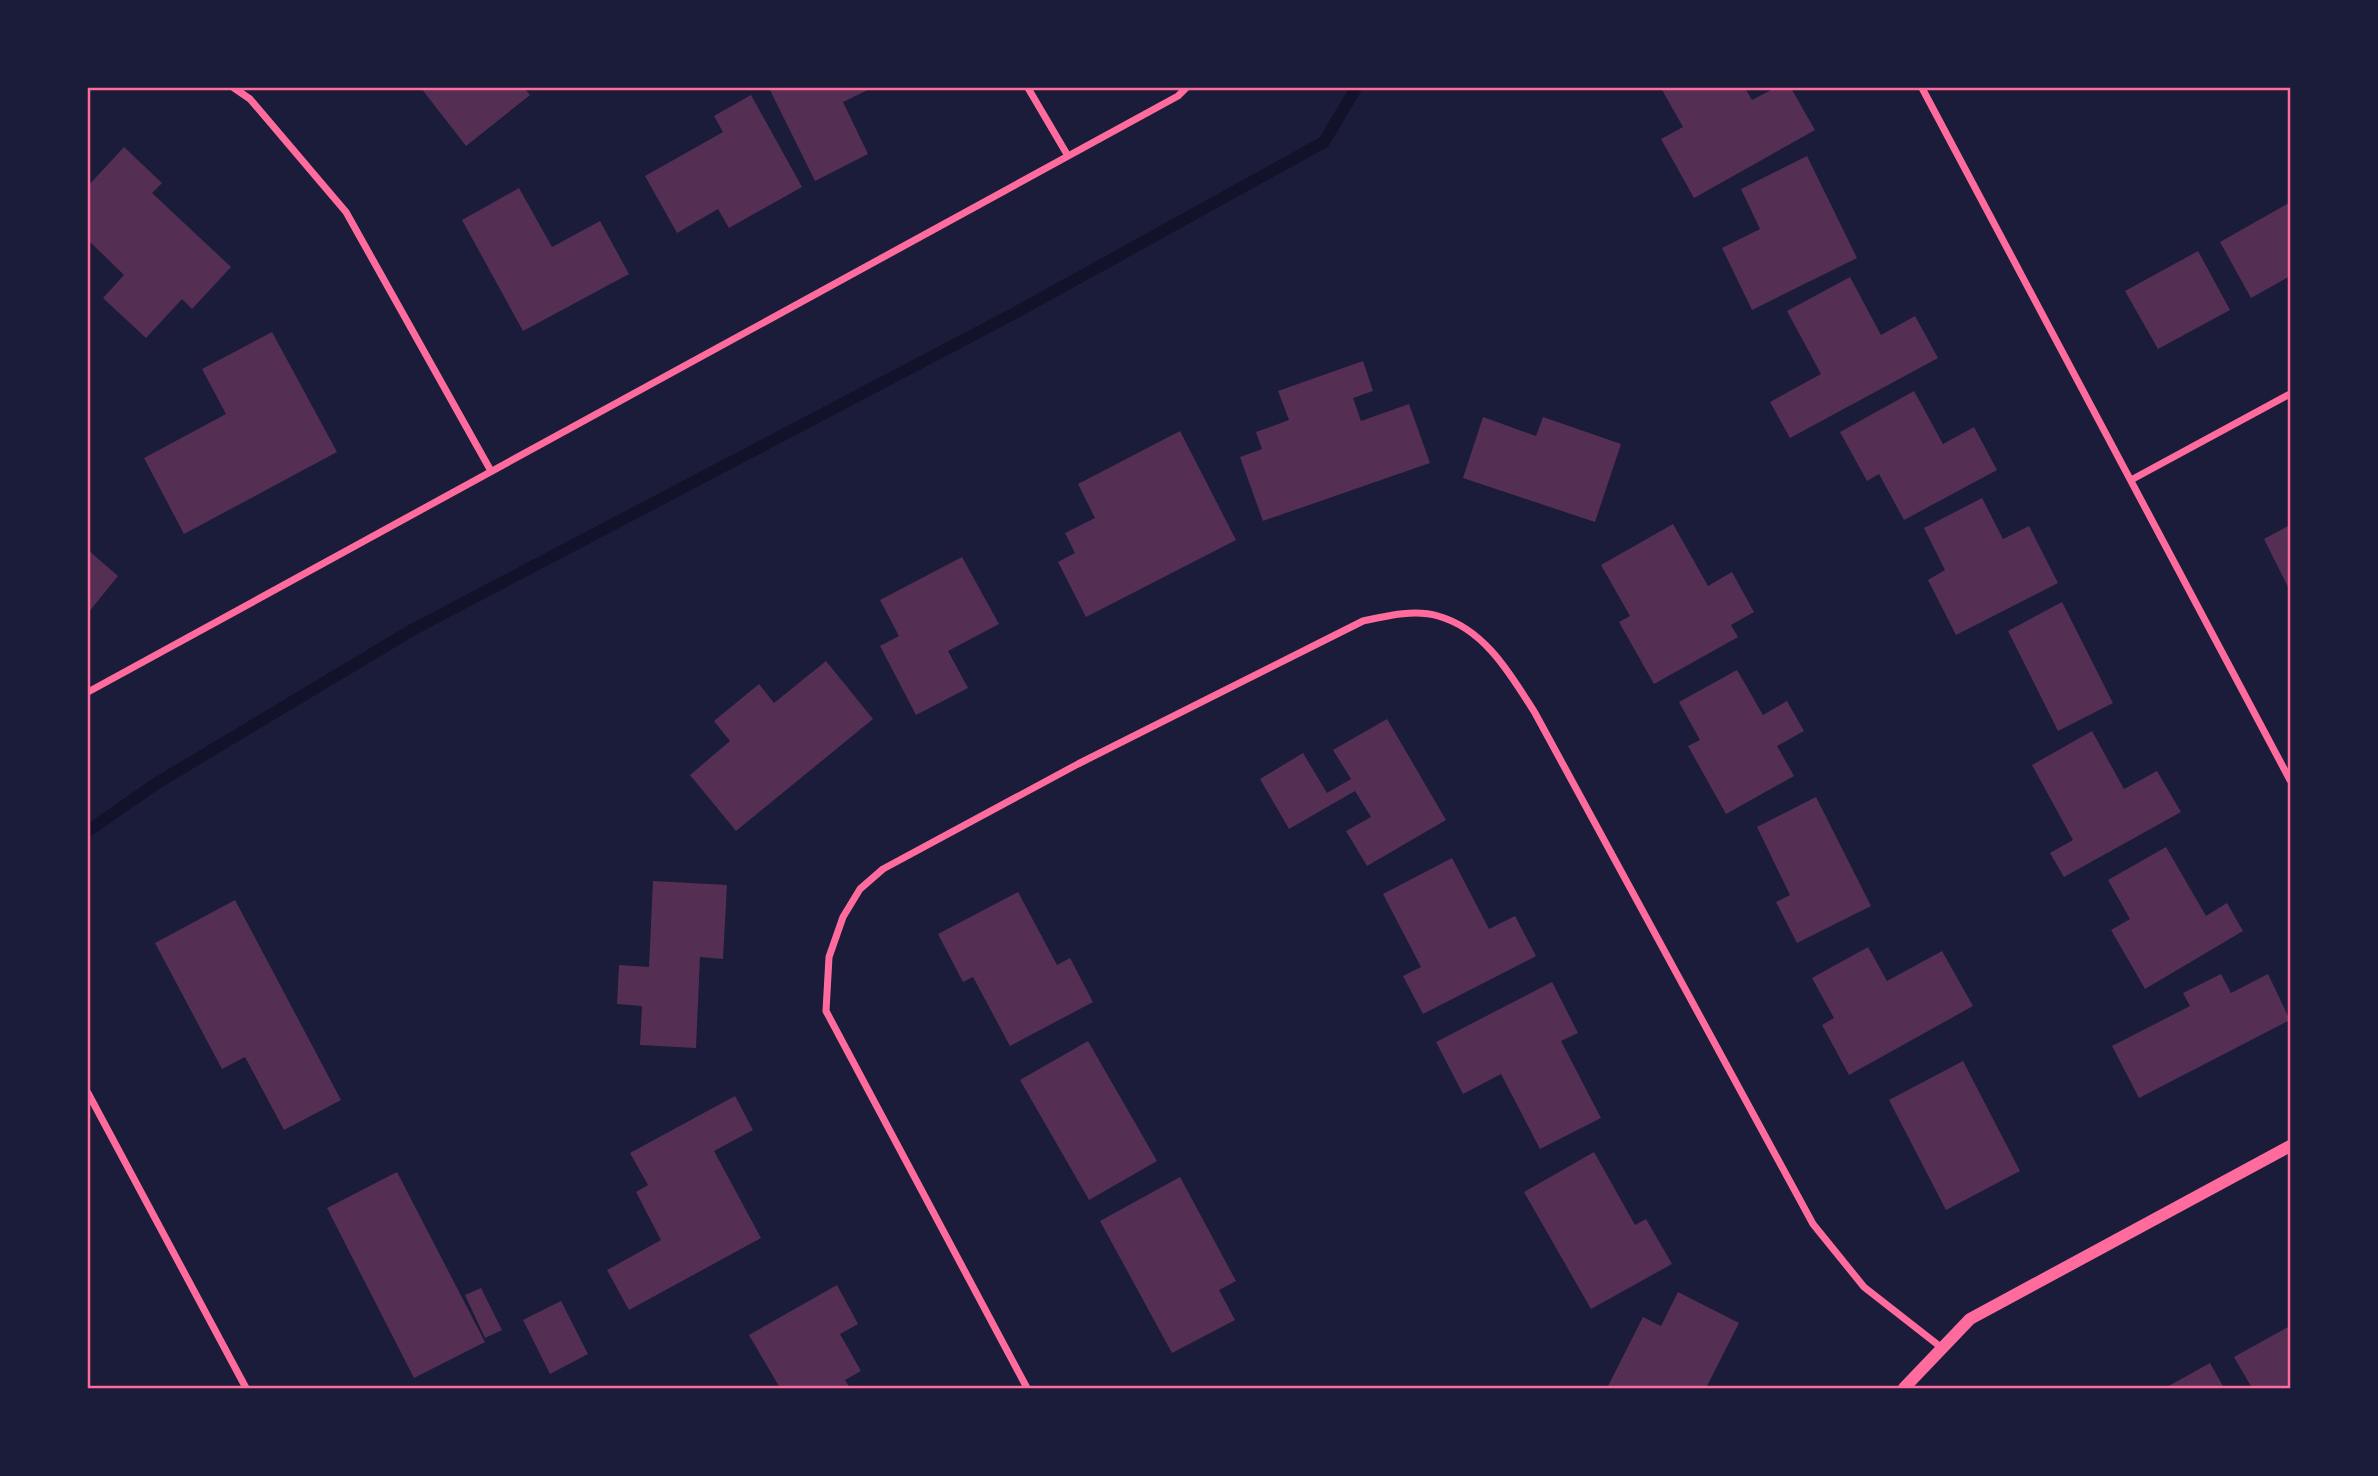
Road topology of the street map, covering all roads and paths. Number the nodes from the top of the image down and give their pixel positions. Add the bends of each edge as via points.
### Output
1 (234, 88) edge
2 (1028, 88) edge
3 (1186, 88) edge
4 (1922, 88) edge
5 (1068, 156) junction
6 (2291, 394) edge
7 (491, 471) junction
8 (2131, 480) junction
9 (88, 692) edge
10 (2291, 780) edge
11 (88, 1093) edge
12 (2291, 1146) edge
13 (1942, 1348) junction
14 (246, 1388) edge
15 (1027, 1388) edge
16 (1904, 1388) edge

1 - 7 street via 250,99 346,212
2 - 5 street
3 - 5 street
4 - 8 street
5 - 7 street
6 - 8 street
7 - 9 street
8 - 10 street
11 - 14 street
12 - 13 street via 1970,1319
13 - 15 street via 1864,1287 1813,1224 1535,713 1503,663 1473,633 1437,615 1402,613 1363,621 1078,764 883,869 860,889 843,917 829,957 826,1011
13 - 16 street

